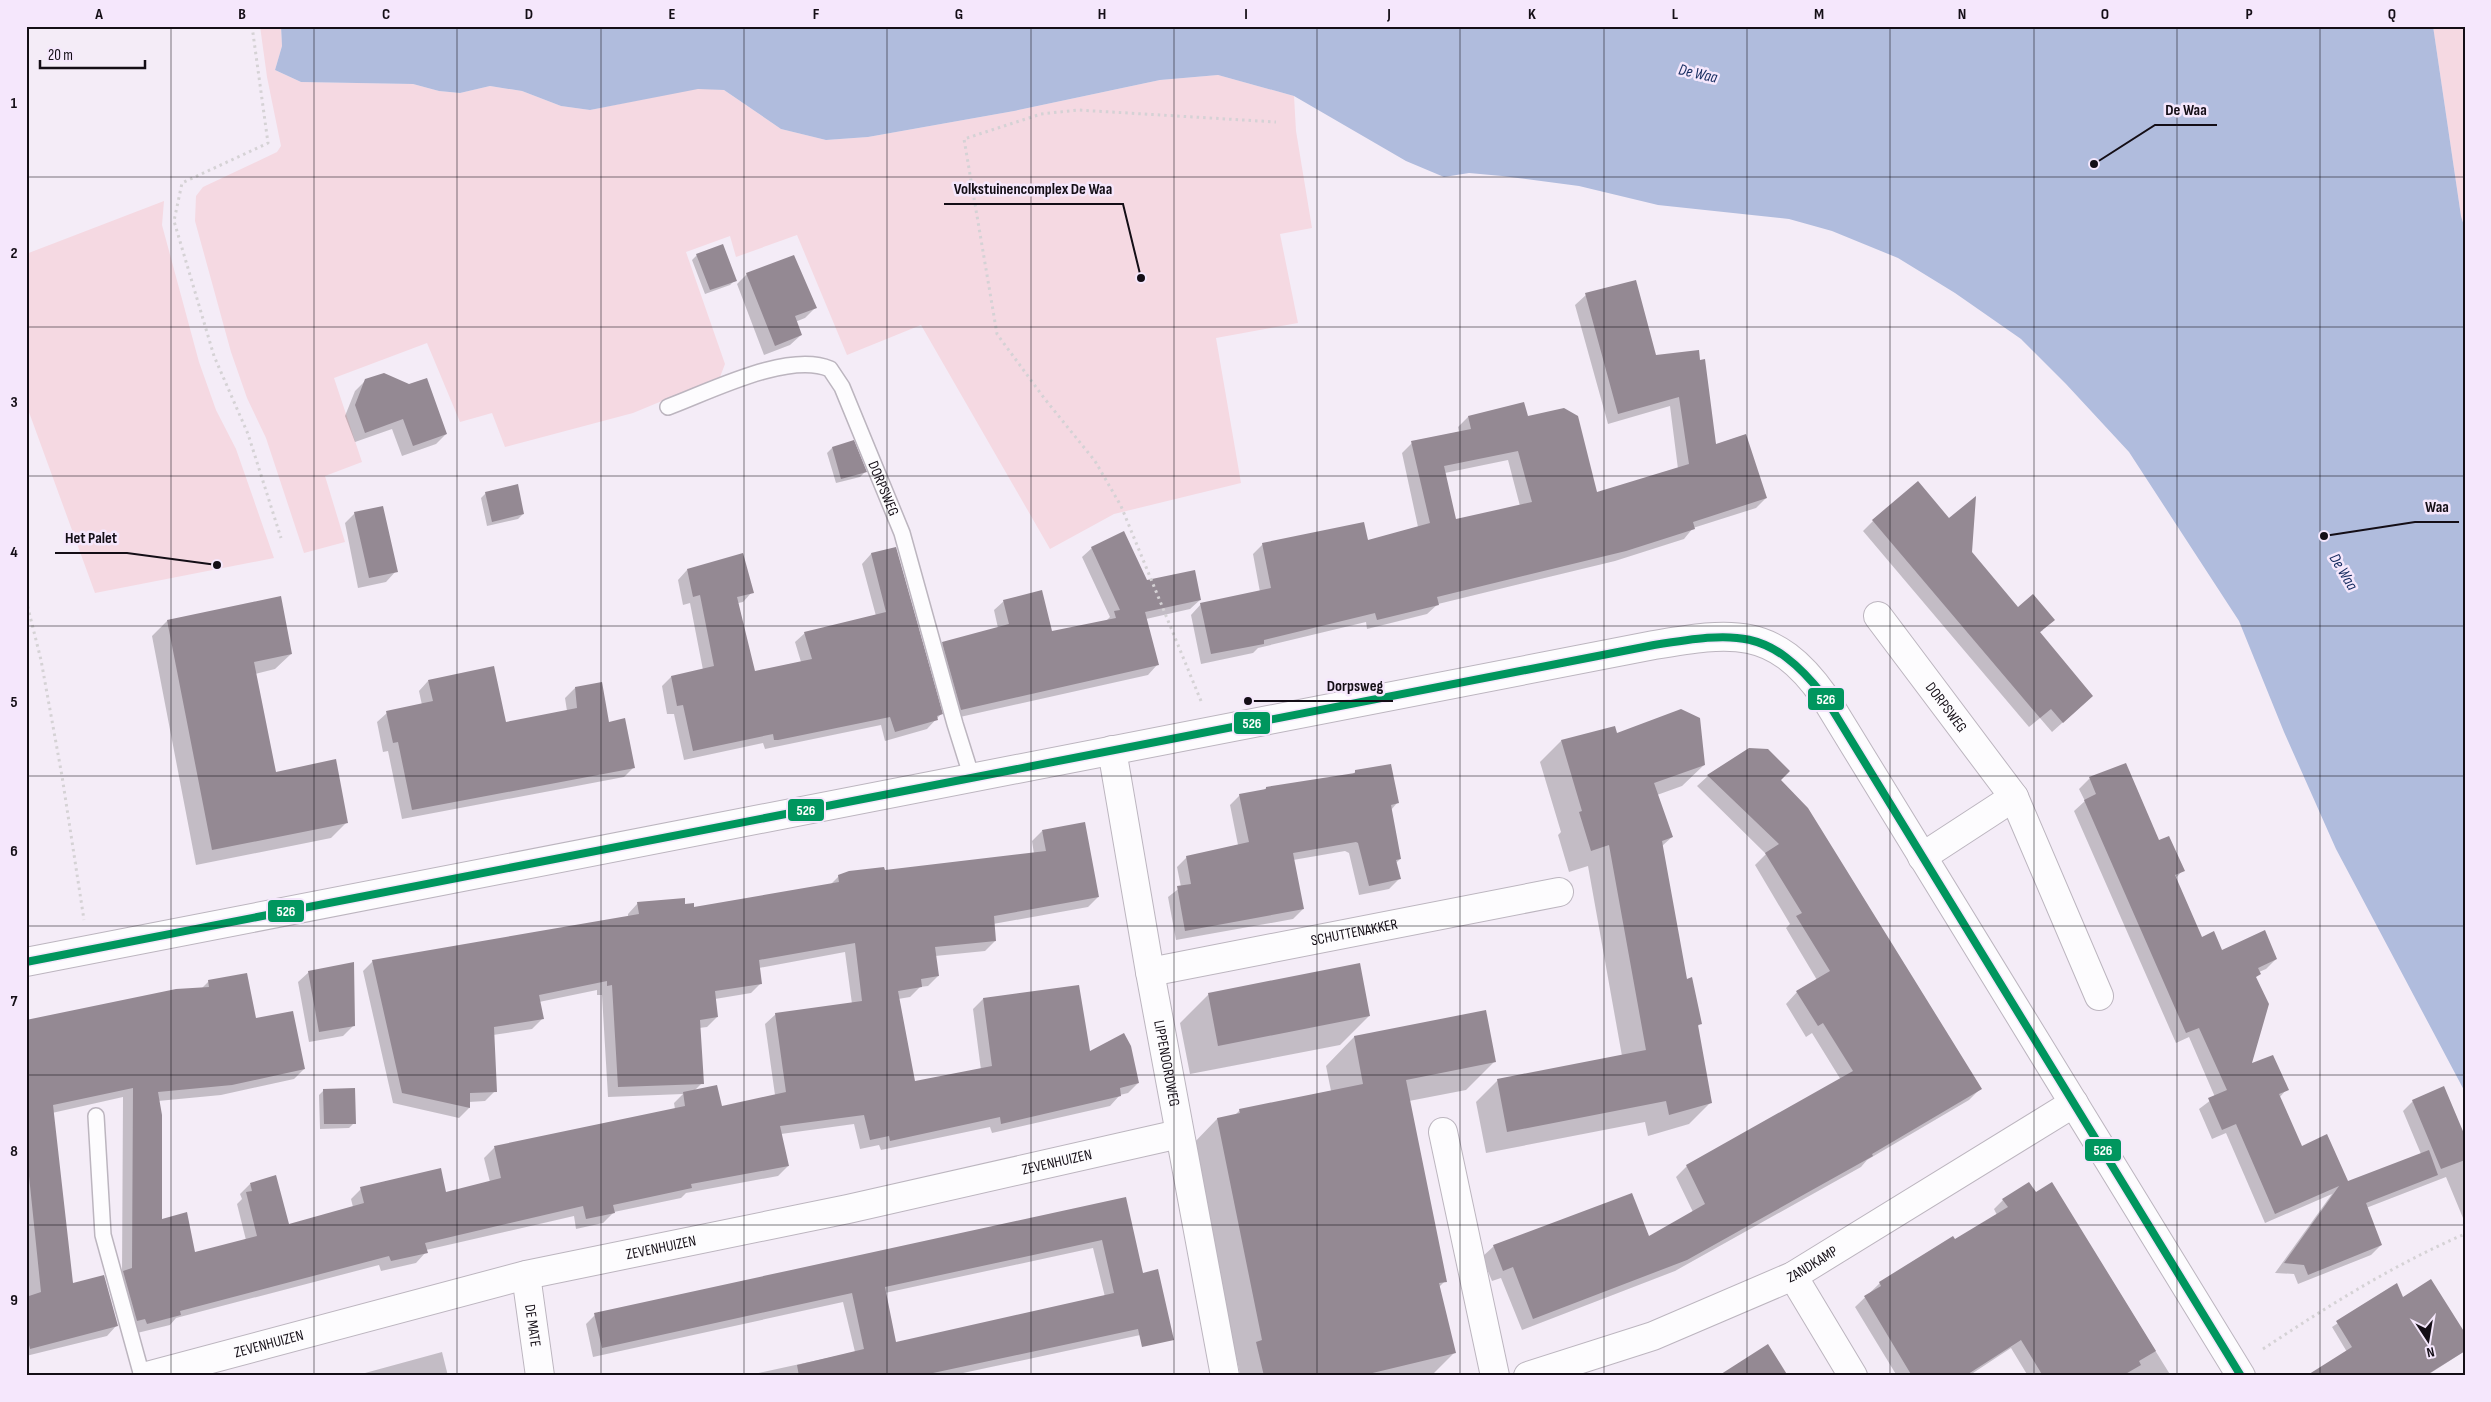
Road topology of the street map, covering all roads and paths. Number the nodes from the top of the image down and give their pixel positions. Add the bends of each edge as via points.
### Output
1 (252, 26) edge
2 (1276, 122) dead end
3 (668, 407) dead end
4 (281, 538) dead end
5 (26, 600) edge
6 (1878, 616) dead end
7 (1205, 732) junction
8 (1112, 750) junction
9 (972, 778) junction
10 (2014, 798) junction
11 (1922, 857) junction
12 (1558, 892) dead end
13 (89, 950) junction
14 (26, 962) edge
15 (1150, 972) junction
16 (2100, 996) dead end
17 (2074, 1103) junction
18 (96, 1116) dead end
19 (1442, 1132) dead end
20 (1180, 1134) junction
21 (2465, 1234) edge
22 (526, 1274) junction
23 (1793, 1276) junction
24 (2238, 1371) edge
25 (142, 1376) edge
26 (147, 1376) edge
27 (540, 1376) edge
28 (1225, 1376) edge
29 (1495, 1376) edge
30 (1528, 1376) edge
31 (1853, 1376) edge

1 - 4 path via 268,143 182,183 174,222 214,356 248,434
2 - 7 path via 1078,110 1042,114 964,139 997,334 1095,460 1121,506 1200,696
3 - 9 lane, DORPSWEG via 740,379 777,369 810,363 830,369 842,387 902,534
5 - 13 path via 41,660 62,776
6 - 10 street, DORPSWEG
7 - 8 street
7 - 11 street via 1654,645 1737,636 1778,650 1809,677 1834,712
8 - 9 street
8 - 15 street, LIPPENOORDWEG
9 - 13 street
10 - 11 street
10 - 16 street, DORPSWEG
11 - 17 street
12 - 15 street, SCHUTTENAKKER
13 - 14 street
15 - 20 street, LIPPENOORDWEG
17 - 23 street, ZANDKAMP
17 - 24 street
18 - 25 lane via 103,1235
19 - 29 street
20 - 22 street, ZEVENHUIZEN via 848,1209
20 - 28 street, LIPPENOORDWEG
21 - 24 path via 2369,1281
22 - 26 street, ZEVENHUIZEN
22 - 27 street, DE MATE
23 - 30 street, ZANDKAMP via 1653,1336
23 - 31 street

